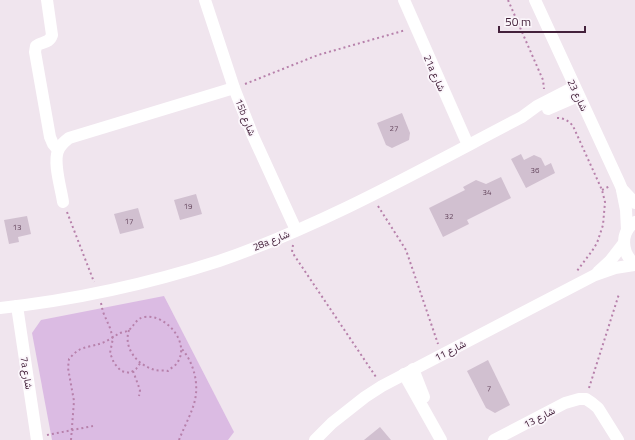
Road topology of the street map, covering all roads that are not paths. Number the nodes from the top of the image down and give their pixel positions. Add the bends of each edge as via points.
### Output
1 (47, 0) edge
2 (205, 0) edge
3 (404, 0) edge
4 (535, 0) edge
5 (234, 88) junction
6 (576, 91) junction
7 (522, 117) junction
8 (468, 145) junction
9 (58, 150) junction
10 (622, 189) junction
11 (63, 202) dead end
12 (635, 203) edge
13 (631, 226) edge
14 (296, 230) junction
15 (624, 243) junction
16 (635, 264) edge
17 (595, 275) junction
18 (17, 306) junction
19 (0, 308) edge
20 (408, 372) junction
21 (37, 439) edge
22 (314, 440) edge
23 (442, 440) edge
24 (494, 440) edge
25 (618, 440) edge

1 - 9 street via 52,35 51,39 36,46 34,52 50,137
2 - 5 street, 15b شارع
3 - 8 street, 21a شارع
4 - 6 street, شارع 23
5 - 9 street via 76,135 68,138
5 - 14 street, 15b شارع
6 - 7 street, 28a شارع via 541,105
6 - 7 street, 28a شارع via 535,114
6 - 10 street, شارع 23
7 - 8 street, 28a شارع
8 - 14 street, 28a شارع
9 - 11 street via 57,165
10 - 12 street, شارع 23
10 - 13 street, شارع 23
13 - 15 street, شارع 23
14 - 18 street, 28a شارع via 179,273 98,293
15 - 16 street via 627,256
15 - 17 street, شارع 11
16 - 17 street, شارع 11
17 - 20 street, شارع 11
18 - 19 street, 28a شارع
18 - 21 street, 7a شارع
20 - 22 street, شارع 11 via 365,397 332,422
20 - 23 street via 419,402
24 - 25 street, شارع 13 via 565,403 579,399 586,400 598,408

